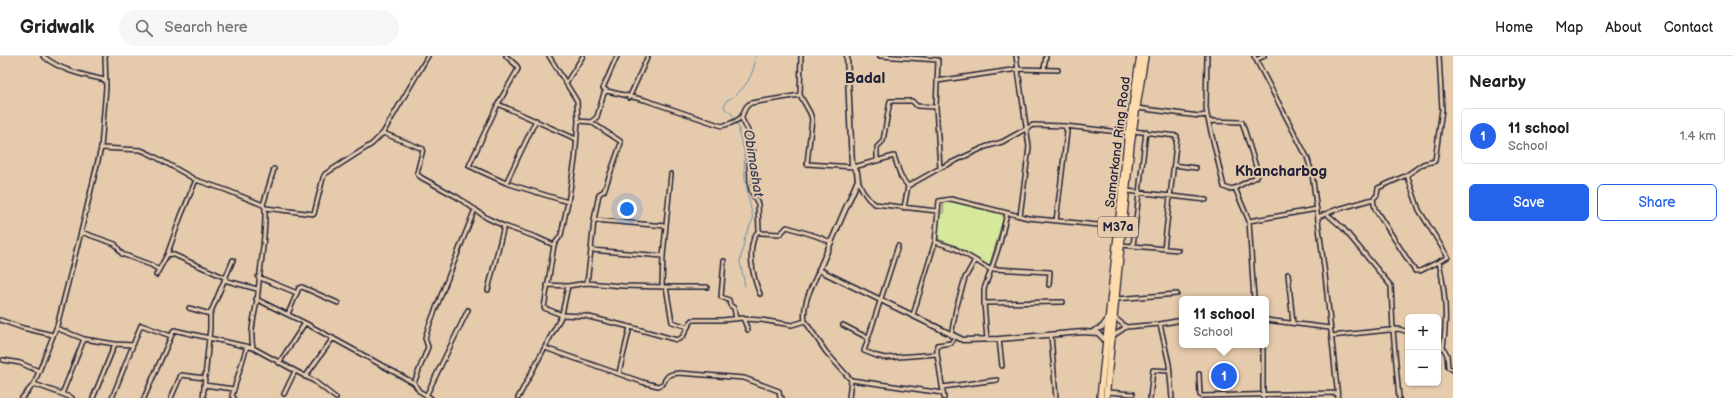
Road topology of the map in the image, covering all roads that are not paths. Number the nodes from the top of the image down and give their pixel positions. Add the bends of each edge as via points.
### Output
1 (43, 56) edge
2 (105, 56) edge
3 (428, 56) edge
4 (506, 56) edge
5 (549, 56) edge
6 (583, 56) edge
7 (617, 56) edge
8 (648, 56) edge
9 (801, 56) edge
10 (847, 56) edge
11 (880, 56) edge
12 (1016, 56) edge
13 (1046, 56) edge
14 (1140, 56) edge
15 (1145, 56) edge
16 (1207, 56) edge
17 (1254, 56) edge
18 (1264, 56) edge
19 (1439, 56) edge
20 (914, 57) edge
21 (1256, 60) junction
22 (1018, 69) junction
23 (1044, 69) junction
24 (1140, 69) junction
25 (1058, 70) dead end
26 (106, 80) junction
27 (937, 81) junction
28 (566, 83) junction
29 (607, 91) junction
30 (800, 95) junction
31 (629, 98) junction
32 (498, 104) junction
33 (936, 107) junction
34 (1136, 108) junction
35 (1207, 115) junction
36 (741, 117) junction
37 (536, 120) junction
38 (578, 121) junction
39 (1209, 121) junction
40 (591, 122) junction
41 (1065, 126) junction
42 (1026, 128) junction
43 (1146, 131) junction
44 (383, 132) junction
45 (1130, 132) junction
46 (576, 139) junction
47 (101, 148) junction
48 (877, 161) junction
49 (1174, 165) junction
50 (854, 167) junction
51 (274, 168) dead end
52 (940, 168) junction
53 (1196, 168) dead end
54 (672, 174) dead end
55 (1407, 175) junction
56 (196, 180) junction
57 (858, 180) junction
58 (506, 182) junction
59 (908, 186) junction
60 (1235, 188) junction
61 (1127, 191) junction
62 (1139, 193) junction
63 (1170, 196) junction
64 (1374, 199) junction
65 (1206, 200) dead end
66 (568, 202) junction
67 (264, 207) junction
68 (904, 208) junction
69 (475, 209) junction
70 (1316, 209) junction
71 (937, 211) junction
72 (1007, 213) junction
73 (1327, 214) junction
74 (1020, 216) junction
75 (1318, 217) junction
76 (594, 220) junction
77 (1056, 221) junction
78 (1249, 221) junction
79 (504, 226) junction
80 (666, 226) junction
81 (1118, 227) junction
82 (759, 230) junction
83 (82, 232) junction
84 (831, 242) junction
85 (936, 242) junction
86 (554, 245) junction
87 (1121, 245) junction
88 (898, 246) dead end
89 (1133, 246) junction
90 (1164, 249) junction
91 (591, 250) junction
92 (1178, 250) dead end
93 (1118, 254) junction
94 (167, 255) junction
95 (663, 256) junction
96 (1448, 257) junction
97 (1453, 257) edge
98 (233, 260) dead end
99 (975, 260) junction
100 (724, 261) dead end
101 (1439, 262) junction
102 (159, 270) junction
103 (819, 270) junction
104 (991, 270) junction
105 (1288, 274) dead end
106 (156, 275) dead end
107 (258, 277) junction
108 (225, 279) junction
109 (587, 283) junction
110 (547, 285) junction
111 (1049, 285) dead end
112 (568, 286) junction
113 (662, 286) junction
114 (666, 286) junction
115 (707, 287) dead end
116 (257, 289) junction
117 (488, 290) dead end
118 (297, 293) junction
119 (760, 294) dead end
120 (1177, 294) dead end
121 (1254, 296) edge
122 (256, 299) junction
123 (881, 299) junction
124 (1116, 299) junction
125 (1063, 302) dead end
126 (338, 303) dead end
127 (984, 303) junction
128 (189, 308) dead end
129 (468, 310) dead end
130 (210, 314) junction
131 (288, 314) junction
132 (562, 314) junction
133 (913, 315) junction
134 (1111, 318) junction
135 (736, 319) junction
136 (745, 319) junction
137 (0, 320) edge
138 (1269, 320) edge
139 (805, 321) junction
140 (1179, 321) edge
141 (305, 323) junction
142 (1293, 323) junction
143 (1160, 324) junction
144 (843, 325) dead end
145 (630, 327) junction
146 (688, 327) junction
147 (1126, 327) junction
148 (56, 328) junction
149 (1330, 328) junction
150 (748, 330) dead end
151 (1393, 330) junction
152 (1405, 331) edge
153 (1090, 332) junction
154 (53, 335) junction
155 (1051, 335) junction
156 (171, 336) junction
157 (953, 336) junction
158 (1112, 336) junction
159 (1331, 336) junction
160 (84, 338) junction
161 (209, 338) junction
162 (333, 338) junction
163 (868, 338) junction
164 (999, 339) junction
165 (987, 340) junction
166 (1106, 340) junction
167 (115, 344) junction
168 (133, 345) junction
169 (247, 346) junction
170 (1441, 346) edge
171 (1444, 347) junction
172 (254, 348) junction
173 (545, 348) junction
174 (1263, 348) edge
175 (937, 354) junction
176 (3, 360) dead end
177 (279, 363) junction
178 (1002, 366) dead end
179 (1453, 370) edge
180 (39, 371) junction
181 (295, 371) junction
182 (1170, 371) junction
183 (619, 373) junction
184 (1199, 374) dead end
185 (305, 377) junction
186 (204, 378) junction
187 (851, 380) junction
188 (997, 380) dead end
189 (414, 382) junction
190 (34, 384) junction
191 (204, 385) junction
192 (942, 387) junction
193 (234, 389) junction
194 (1105, 392) edge
195 (943, 393) junction
196 (1337, 393) junction
197 (62, 394) junction
198 (284, 394) dead end
199 (1133, 394) dead end
200 (426, 396) junction
201 (1263, 397) edge
202 (22, 398) edge
203 (72, 398) edge
204 (93, 398) edge
205 (112, 398) edge
206 (144, 398) edge
207 (171, 398) edge
208 (203, 398) edge
209 (234, 398) edge
210 (336, 398) edge
211 (431, 398) edge
212 (518, 398) edge
213 (782, 398) edge
214 (849, 398) edge
215 (944, 398) edge
216 (1056, 398) edge
217 (1100, 398) edge
218 (1150, 398) edge
219 (1172, 398) edge
220 (1338, 398) edge
221 (1399, 398) edge

1 - 26 street via 52,63 76,73
2 - 26 street
3 - 44 street
4 - 32 street via 518,69
5 - 28 street
6 - 28 street
7 - 29 street via 604,88
8 - 31 street
9 - 30 street
10 - 50 street
11 - 20 street
12 - 22 street
13 - 23 street
14 - 24 highway, Samarkand Ring Road / M37a
15 - 24 highway, Samarkand Ring Road / M37a
16 - 35 street
17 - 21 street
18 - 21 street
19 - 55 street via 1442,109 1437,154 1435,161 1424,164
20 - 27 street via 938,59
21 - 70 street via 1307,157 1312,173
22 - 23 street
22 - 27 street
22 - 42 street
23 - 25 street
24 - 34 highway, Samarkand Ring Road / M37a
24 - 45 highway, Samarkand Ring Road / M37a
26 - 47 street
27 - 33 street
28 - 38 street via 577,101
29 - 31 street
29 - 40 street via 604,93 597,116
30 - 36 street via 751,103 745,107
30 - 50 street via 812,119 807,164
31 - 36 street via 645,100 722,126
32 - 37 street
32 - 58 street via 469,166
33 - 48 street via 917,106 912,101 890,101 883,142 876,147
33 - 52 street
34 - 35 street
34 - 45 highway, Samarkand Ring Road / M37a
35 - 39 street
36 - 82 street via 748,131 750,184 758,204
37 - 46 street
37 - 58 street
38 - 40 street
38 - 46 street
39 - 60 street via 1224,187
39 - 60 street via 1242,122 1258,173 1256,177
40 - 76 street via 621,143 604,191 599,194
41 - 42 street via 1033,125
41 - 45 street
41 - 77 street via 1067,132
42 - 52 street via 1006,140
42 - 74 street via 1030,147
43 - 45 street
43 - 49 street via 1177,136
43 - 62 street
44 - 67 street via 372,144 325,174 314,214
44 - 69 street via 423,149 418,175
45 - 61 highway, Samarkand Ring Road / M37a
45 - 81 highway, Samarkand Ring Road / M37a
46 - 66 street
47 - 56 street via 140,150
47 - 83 street
48 - 50 street
48 - 59 street via 895,156 901,177
49 - 53 street
49 - 63 street
50 - 57 street
51 - 67 street
52 - 59 street
54 - 80 street
55 - 64 street via 1378,188
55 - 96 street via 1420,210
56 - 67 street
56 - 94 street
57 - 68 street via 871,202
57 - 84 street
58 - 66 street
59 - 68 street
60 - 78 street
61 - 62 street
61 - 87 highway, Samarkand Ring Road / M37a
62 - 63 street
62 - 89 street
63 - 65 street
63 - 90 street
64 - 73 street
64 - 101 street via 1375,209 1415,271
66 - 86 street via 561,235
67 - 107 street via 266,230
68 - 71 street
69 - 79 street
69 - 189 street via 429,326 426,338 428,347
70 - 75 street
70 - 78 street
71 - 72 street via 939,201 951,199
71 - 85 street
72 - 74 street
72 - 104 street
73 - 75 street
73 - 151 street via 1343,228 1391,286
74 - 77 street
75 - 149 street
76 - 80 street
76 - 91 street
77 - 81 street
78 - 121 street
79 - 86 street
79 - 117 street
80 - 95 street
81 - 93 highway, Samarkand Ring Road / M37a
82 - 84 street via 761,233 780,234 787,227
82 - 119 street via 755,234 752,273
83 - 102 street via 115,244 122,254
83 - 148 street
84 - 103 street
85 - 99 street via 954,248
85 - 133 street
86 - 110 street
87 - 89 street
87 - 93 highway, Samarkand Ring Road / M37a
88 - 123 street
89 - 90 street
90 - 92 street
91 - 95 street
91 - 109 street
93 - 124 highway, Samarkand Ring Road / M37a
93 - 134 highway, Samarkand Ring Road / M37a
94 - 102 street
94 - 108 street via 178,255
95 - 113 street
96 - 97 street
96 - 101 street
98 - 108 street
99 - 104 street
99 - 157 street via 965,278 956,309
100 - 135 street via 721,297 729,300
101 - 171 street via 1446,305
102 - 106 street
103 - 123 street
103 - 139 street via 806,301
104 - 111 street via 1050,272
104 - 127 street via 984,289
105 - 142 street
107 - 116 street
107 - 118 street
108 - 116 street
108 - 130 street
109 - 112 street
109 - 113 street
110 - 112 street
110 - 132 street via 544,308
112 - 132 street
113 - 114 street
114 - 115 street
114 - 146 street via 672,322
116 - 122 street
118 - 126 street via 302,287
118 - 131 street
120 - 124 street
122 - 131 street
122 - 172 street via 252,322
123 - 133 street
123 - 163 street
124 - 134 highway, Samarkand Ring Road / M37a
125 - 127 street
127 - 165 street
128 - 130 street
129 - 200 street
130 - 161 street
131 - 141 street
132 - 145 street via 586,316
132 - 173 street
133 - 157 street
134 - 147 street
134 - 153 street via 1102,327
134 - 158 highway, Samarkand Ring Road / M37a
134 - 166 highway, Samarkand Ring Road / M37a
135 - 136 street
135 - 146 street via 692,320
136 - 139 street via 792,325
136 - 150 street
137 - 154 street
138 - 142 street
139 - 187 street via 826,352
140 - 143 street
141 - 162 street
141 - 177 street
142 - 149 street
143 - 147 street
143 - 182 street
144 - 163 street
145 - 146 street via 677,340 683,337
145 - 183 street
147 - 158 street
148 - 154 street
148 - 160 street
149 - 159 street
151 - 152 street
151 - 159 street
151 - 221 street
153 - 155 street
153 - 166 street via 1098,333
154 - 180 street
155 - 164 street
155 - 216 street
156 - 161 street via 174,330
156 - 168 street via 141,325
156 - 206 street
157 - 165 street via 972,341
157 - 175 street via 951,343 937,345
158 - 194 highway, Samarkand Ring Road / M37a
159 - 196 street
160 - 167 street
160 - 197 street
161 - 169 street
161 - 186 street
162 - 185 street
162 - 189 street
163 - 175 street via 864,351 876,356 896,358
164 - 165 street
164 - 178 street
166 - 194 highway, Samarkand Ring Road / M37a
167 - 168 street
167 - 204 street
168 - 205 street
169 - 172 street
169 - 193 street
170 - 171 street
171 - 179 street via 1448,367
172 - 177 street
173 - 183 street
173 - 212 street
174 - 201 street
175 - 192 street
176 - 180 street via 20,363
177 - 181 street
180 - 190 street
181 - 185 street
181 - 198 street
182 - 218 street via 1153,370
182 - 219 street
183 - 213 street via 658,386 663,384 666,376 679,373 744,378 779,391
184 - 201 street via 1199,390 1202,396
185 - 210 street
186 - 191 street
186 - 207 street via 181,375
187 - 195 street
187 - 214 street
188 - 192 street
189 - 200 street
190 - 197 street
190 - 202 street
191 - 193 street
191 - 208 street
192 - 195 street
193 - 209 street
194 - 199 street
194 - 217 highway, Samarkand Ring Road / M37a
195 - 215 street
196 - 201 street
196 - 220 street
197 - 203 street
200 - 211 street

